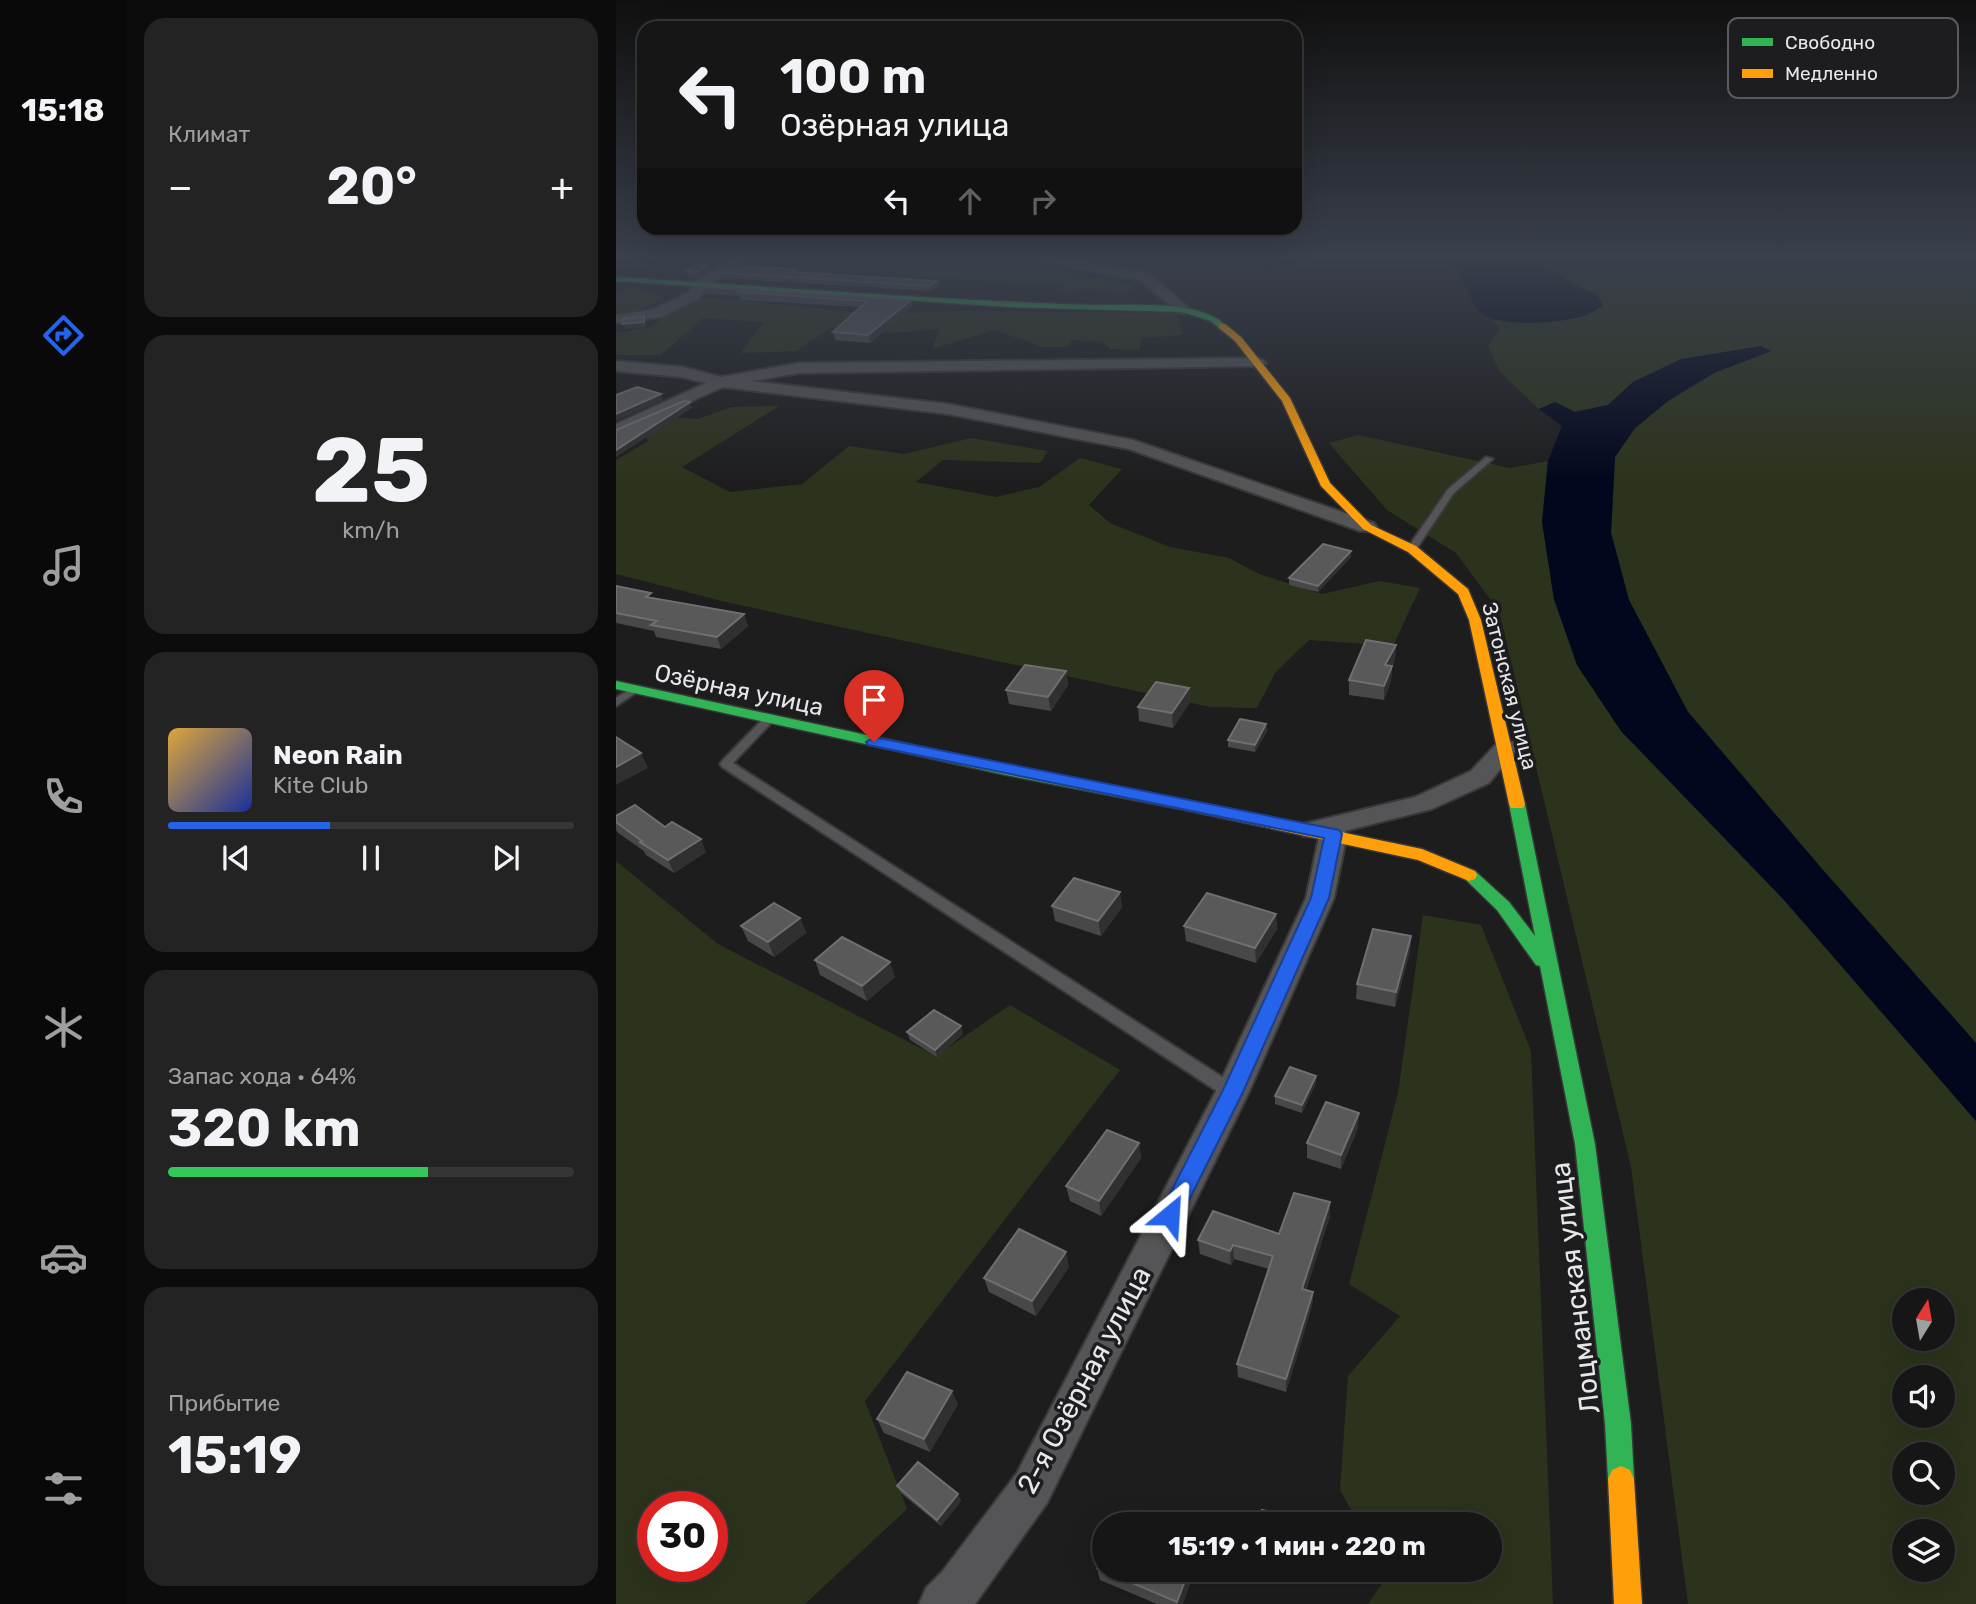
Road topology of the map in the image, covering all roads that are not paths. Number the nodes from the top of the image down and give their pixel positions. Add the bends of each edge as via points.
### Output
1 (1231, 333) edge
2 (1258, 363) junction
3 (616, 366) edge
4 (721, 382) junction
5 (616, 430) edge
6 (1489, 459) dead end
7 (1367, 527) junction
8 (1412, 549) junction
9 (616, 685) edge
10 (633, 690) junction
11 (616, 703) edge
12 (768, 720) junction
13 (1506, 748) junction
14 (1323, 832) junction
15 (1549, 969) junction
16 (1233, 1092) junction
17 (942, 1604) edge
18 (1628, 1604) edge

1 - 2 street, Затонская улица
2 - 4 street via 799,368
2 - 7 street, Затонская улица via 1287,400 1325,484
3 - 4 street via 682,372
4 - 5 street
4 - 7 street via 948,409 1133,445
6 - 8 lane via 1451,491
7 - 8 street, Затонская улица
8 - 13 street, Затонская улица via 1464,593 1475,620
9 - 10 street, Озёрная улица
10 - 11 lane
10 - 12 street, Озёрная улица
12 - 14 street, Озёрная улица
12 - 16 lane via 726,764
13 - 14 street via 1480,778 1423,803
13 - 15 street, Затонская улица
14 - 15 street, Озёрная улица via 1422,855 1475,878 1503,906
14 - 16 street, 2-я Озёрная улица via 1320,898
15 - 18 street, Лоцманская улица via 1585,1144 1618,1424
16 - 17 street, 2-я Озёрная улица via 1031,1488

